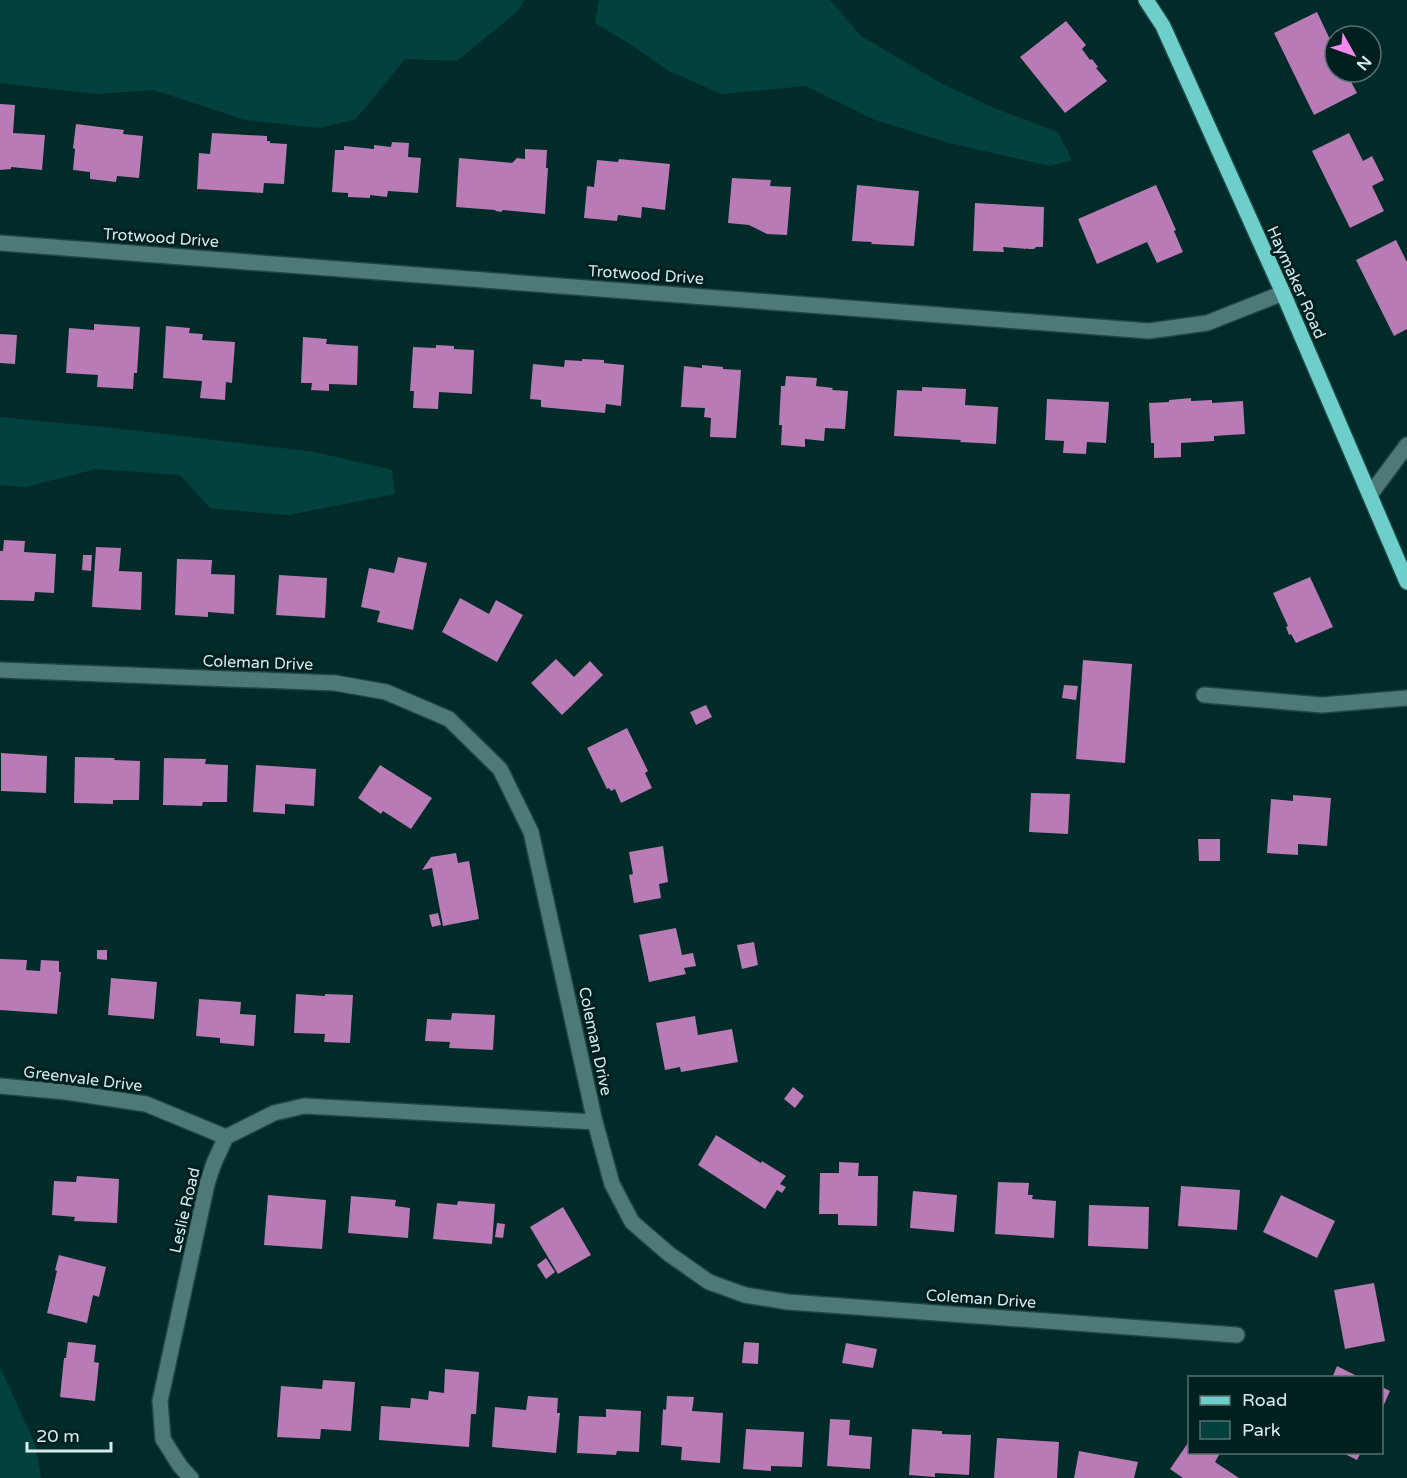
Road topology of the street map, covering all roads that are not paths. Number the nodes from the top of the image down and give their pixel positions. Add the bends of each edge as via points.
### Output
1 (1146, 0) edge
2 (0, 243) edge
3 (1283, 293) junction
4 (1407, 445) edge
5 (1370, 495) junction
6 (1407, 582) edge
7 (0, 670) edge
8 (1204, 695) dead end
9 (1407, 698) edge
10 (0, 1086) edge
11 (595, 1122) junction
12 (226, 1137) junction
13 (1237, 1335) dead end
14 (191, 1478) edge

1 - 3 main road, Haymaker Road via 1163,26
2 - 3 street, Trotwood Drive via 1149,331 1207,322
3 - 5 main road, Haymaker Road
4 - 5 street
5 - 6 main road, Haymaker Road
7 - 11 street, Coleman Drive via 335,683 386,692 449,719 500,770 531,832
8 - 9 street via 1322,705
10 - 12 street, Greenvale Drive via 146,1104
11 - 12 street via 304,1106 274,1113
11 - 13 street, Coleman Drive via 612,1184 632,1222 709,1282 745,1295 788,1302
12 - 14 street, Leslie Road via 207,1184 160,1401 163,1439

